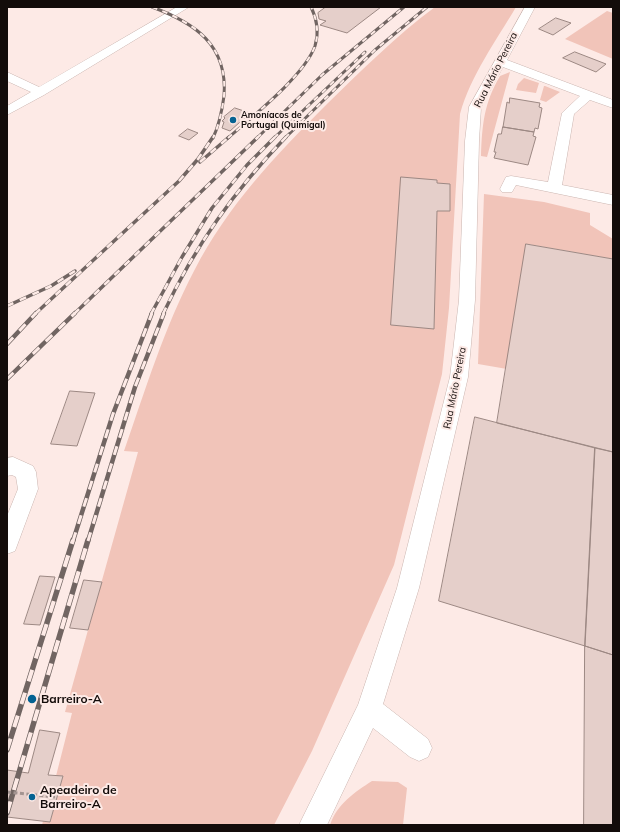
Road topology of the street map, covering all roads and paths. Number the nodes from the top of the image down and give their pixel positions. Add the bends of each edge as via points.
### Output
1 (184, 7) edge
2 (530, 7) edge
3 (499, 61) junction
4 (7, 76) edge
5 (40, 92) junction
6 (588, 95) junction
7 (613, 104) edge
8 (7, 111) edge
9 (554, 188) junction
10 (507, 189) dead end
11 (613, 200) edge
12 (7, 467) edge
13 (7, 543) edge
14 (369, 708) junction
15 (419, 748) dead end
16 (7, 792) edge
17 (55, 797) dead end
18 (313, 825) edge

1 - 5 street
2 - 3 street, Rua Mário Pereira
3 - 6 street
3 - 14 street, Rua Mário Pereira via 475,107 467,300 459,377 408,588
4 - 5 street
5 - 8 street
6 - 7 street
6 - 9 street via 568,113
9 - 10 street via 510,180
9 - 11 street
12 - 13 street via 13,466 26,472 28,489
14 - 15 street
14 - 18 street, Rua Mário Pereira
16 - 17 path, bridge

